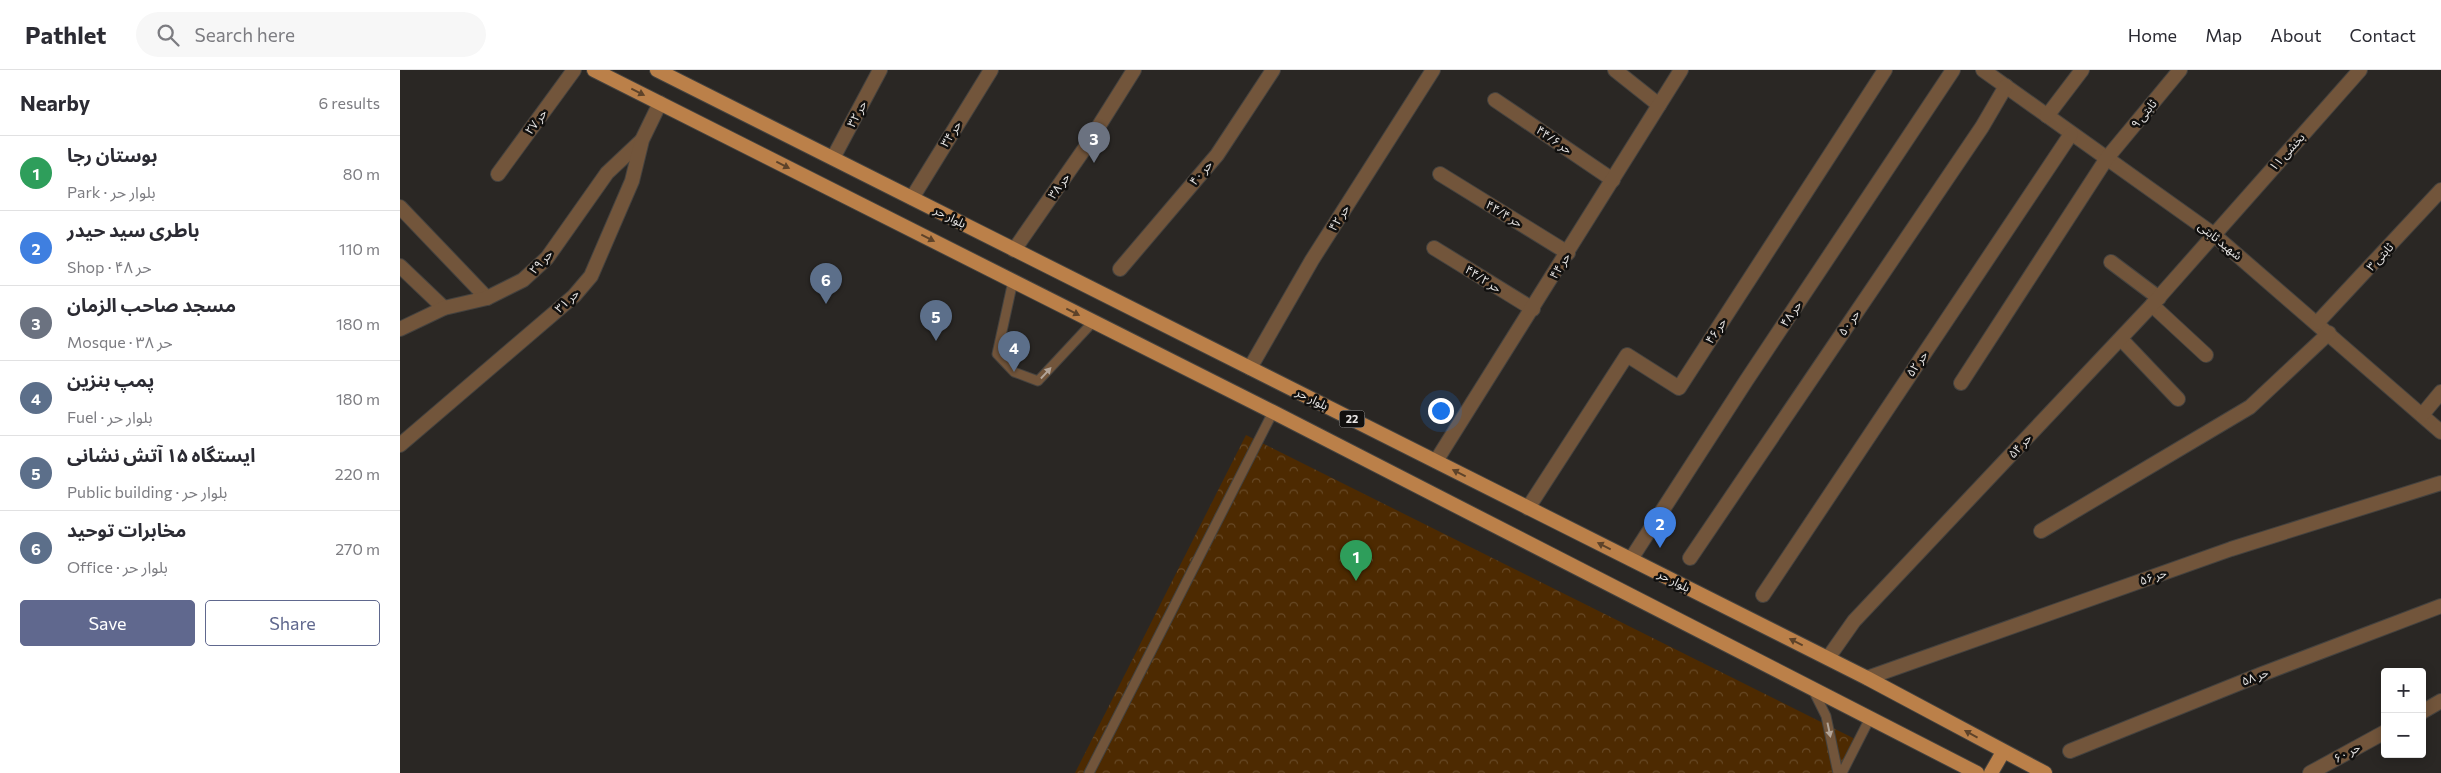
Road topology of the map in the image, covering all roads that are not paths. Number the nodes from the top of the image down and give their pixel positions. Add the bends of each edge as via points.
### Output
1 (574, 70) edge
2 (594, 70) edge
3 (880, 70) edge
4 (991, 70) edge
5 (1134, 70) edge
6 (1273, 70) edge
7 (1433, 70) edge
8 (1615, 70) edge
9 (1681, 70) edge
10 (1885, 70) edge
11 (1953, 70) edge
12 (1983, 70) edge
13 (2082, 70) edge
14 (2180, 70) edge
15 (664, 72) edge
16 (2354, 72) edge
17 (2006, 86) junction
18 (1495, 100) dead end
19 (660, 103) junction
20 (1659, 105) junction
21 (2047, 116) junction
22 (2071, 134) junction
23 (642, 140) junction
24 (833, 158) junction
25 (2107, 158) junction
26 (498, 174) dead end
27 (1440, 174) dead end
28 (1613, 180) junction
29 (2441, 190) edge
30 (912, 198) junction
31 (400, 207) edge
32 (2213, 234) junction
33 (1434, 248) dead end
34 (1014, 250) junction
35 (1568, 253) junction
36 (2111, 262) dead end
37 (400, 266) edge
38 (1120, 269) dead end
39 (1013, 281) junction
40 (487, 298) junction
41 (2156, 302) junction
42 (444, 308) junction
43 (1532, 309) junction
44 (1093, 322) junction
45 (2317, 323) junction
46 (400, 329) edge
47 (2329, 333) junction
48 (2121, 339) junction
49 (2206, 355) dead end
50 (1250, 368) junction
51 (1961, 383) dead end
52 (2441, 392) edge
53 (2178, 400) dead end
54 (1273, 412) junction
55 (2422, 415) junction
56 (2441, 432) edge
57 (400, 445) edge
58 (1436, 461) junction
59 (2441, 483) edge
60 (1528, 508) junction
61 (2041, 531) dead end
62 (1690, 558) dead end
63 (1631, 559) junction
64 (1763, 595) dead end
65 (2441, 606) edge
66 (1828, 658) junction
67 (1867, 678) junction
68 (1813, 690) junction
69 (2441, 701) edge
70 (2426, 710) edge
71 (1870, 718) junction
72 (2381, 734) edge
73 (2070, 751) dead end
74 (2003, 752) junction
75 (1089, 773) edge
76 (1838, 773) edge
77 (1842, 773) edge
78 (1977, 773) edge
79 (1991, 773) edge
80 (2045, 773) edge
81 (2310, 773) edge

1 - 26 street, حر ۲۷
2 -> 19 main road, 22
3 - 24 street, حر ۳۲
4 - 30 street, حر ۳۴
5 - 34 street, حر ۳۸
6 - 38 street, حر ۴۰ via 1217,155
7 - 50 street, حر ۴۲ via 1312,260
8 - 20 street
9 - 20 street, حر ۴۴
10 - 60 street, حر ۴۶ via 1679,388 1627,355
11 - 63 street, حر ۴۸
12 - 17 street, شهید ثابتی
13 - 21 street
14 - 25 street, ثابتی ۹
15 - 24 main road, بلوار حر / 22
16 - 32 street, بخشی ۱۱
17 - 21 street, شهید ثابتی
17 - 62 street, حر ۵۰ via 1982,127
18 - 28 street, حر ۴۴/۶
19 - 23 street, حر ۳۱
19 -> 39 main road, 22
20 - 28 street, حر ۴۴
21 - 22 street, شهید ثابتی
22 - 25 street, شهید ثابتی
22 - 64 street, حر ۵۲
23 - 40 street, حر ۲۹ via 607,174 547,258 523,280
23 - 57 street, حر ۳۱ via 632,181 591,276 574,296
24 - 30 main road, بلوار حر / 22
25 - 32 street, شهید ثابتی
25 - 51 street, ثابتی ۹
27 - 35 street, حر ۴۴/۴
28 - 35 street, حر ۴۴
29 - 45 street, ثابتی ۳
30 - 34 main road, بلوار حر / 22
31 - 40 street
32 - 41 street, حر ۵۴
32 - 45 street, شهید ثابتی
33 - 43 street, حر ۴۴/۲
34 - 50 main road, بلوار حر / 22
35 - 43 street, حر ۴۴
36 - 41 street
37 - 42 street
39 -> 44 main road, 22
39 -> 44 lane via 997,354 1014,372 1038,381
40 - 42 street, حر ۲۹
41 - 48 street, حر ۵۴
41 - 49 street
42 - 46 street, حر ۲۹
43 - 58 street, حر ۴۴
44 - 54 main road, 22
45 - 47 street, شهید ثابتی
47 - 55 street, شهید ثابتی
47 - 61 street via 2250,408
48 - 53 street
48 - 66 street, حر ۵۴ via 1854,620
50 - 58 main road, بلوار حر / 22
52 - 55 street
54 - 68 main road, 22
54 - 75 lane
55 - 56 street, شهید ثابتی
60 -> 58 main road, بلوار حر / 22
59 - 67 street, حر ۵۶ via 2231,549
63 -> 60 main road, بلوار حر / 22
66 -> 63 main road, بلوار حر / 22
65 - 73 street, حر ۵۸
66 - 67 main road, بلوار حر / 22
74 -> 67 main road, بلوار حر / 22
68 - 71 main road, 22
68 -> 76 lane via 1826,716
69 - 70 street
71 - 77 lane
71 - 78 main road, 22
72 - 81 street, حر ۶۰
74 - 79 main road
74 - 80 main road, بلوار حر / 22

